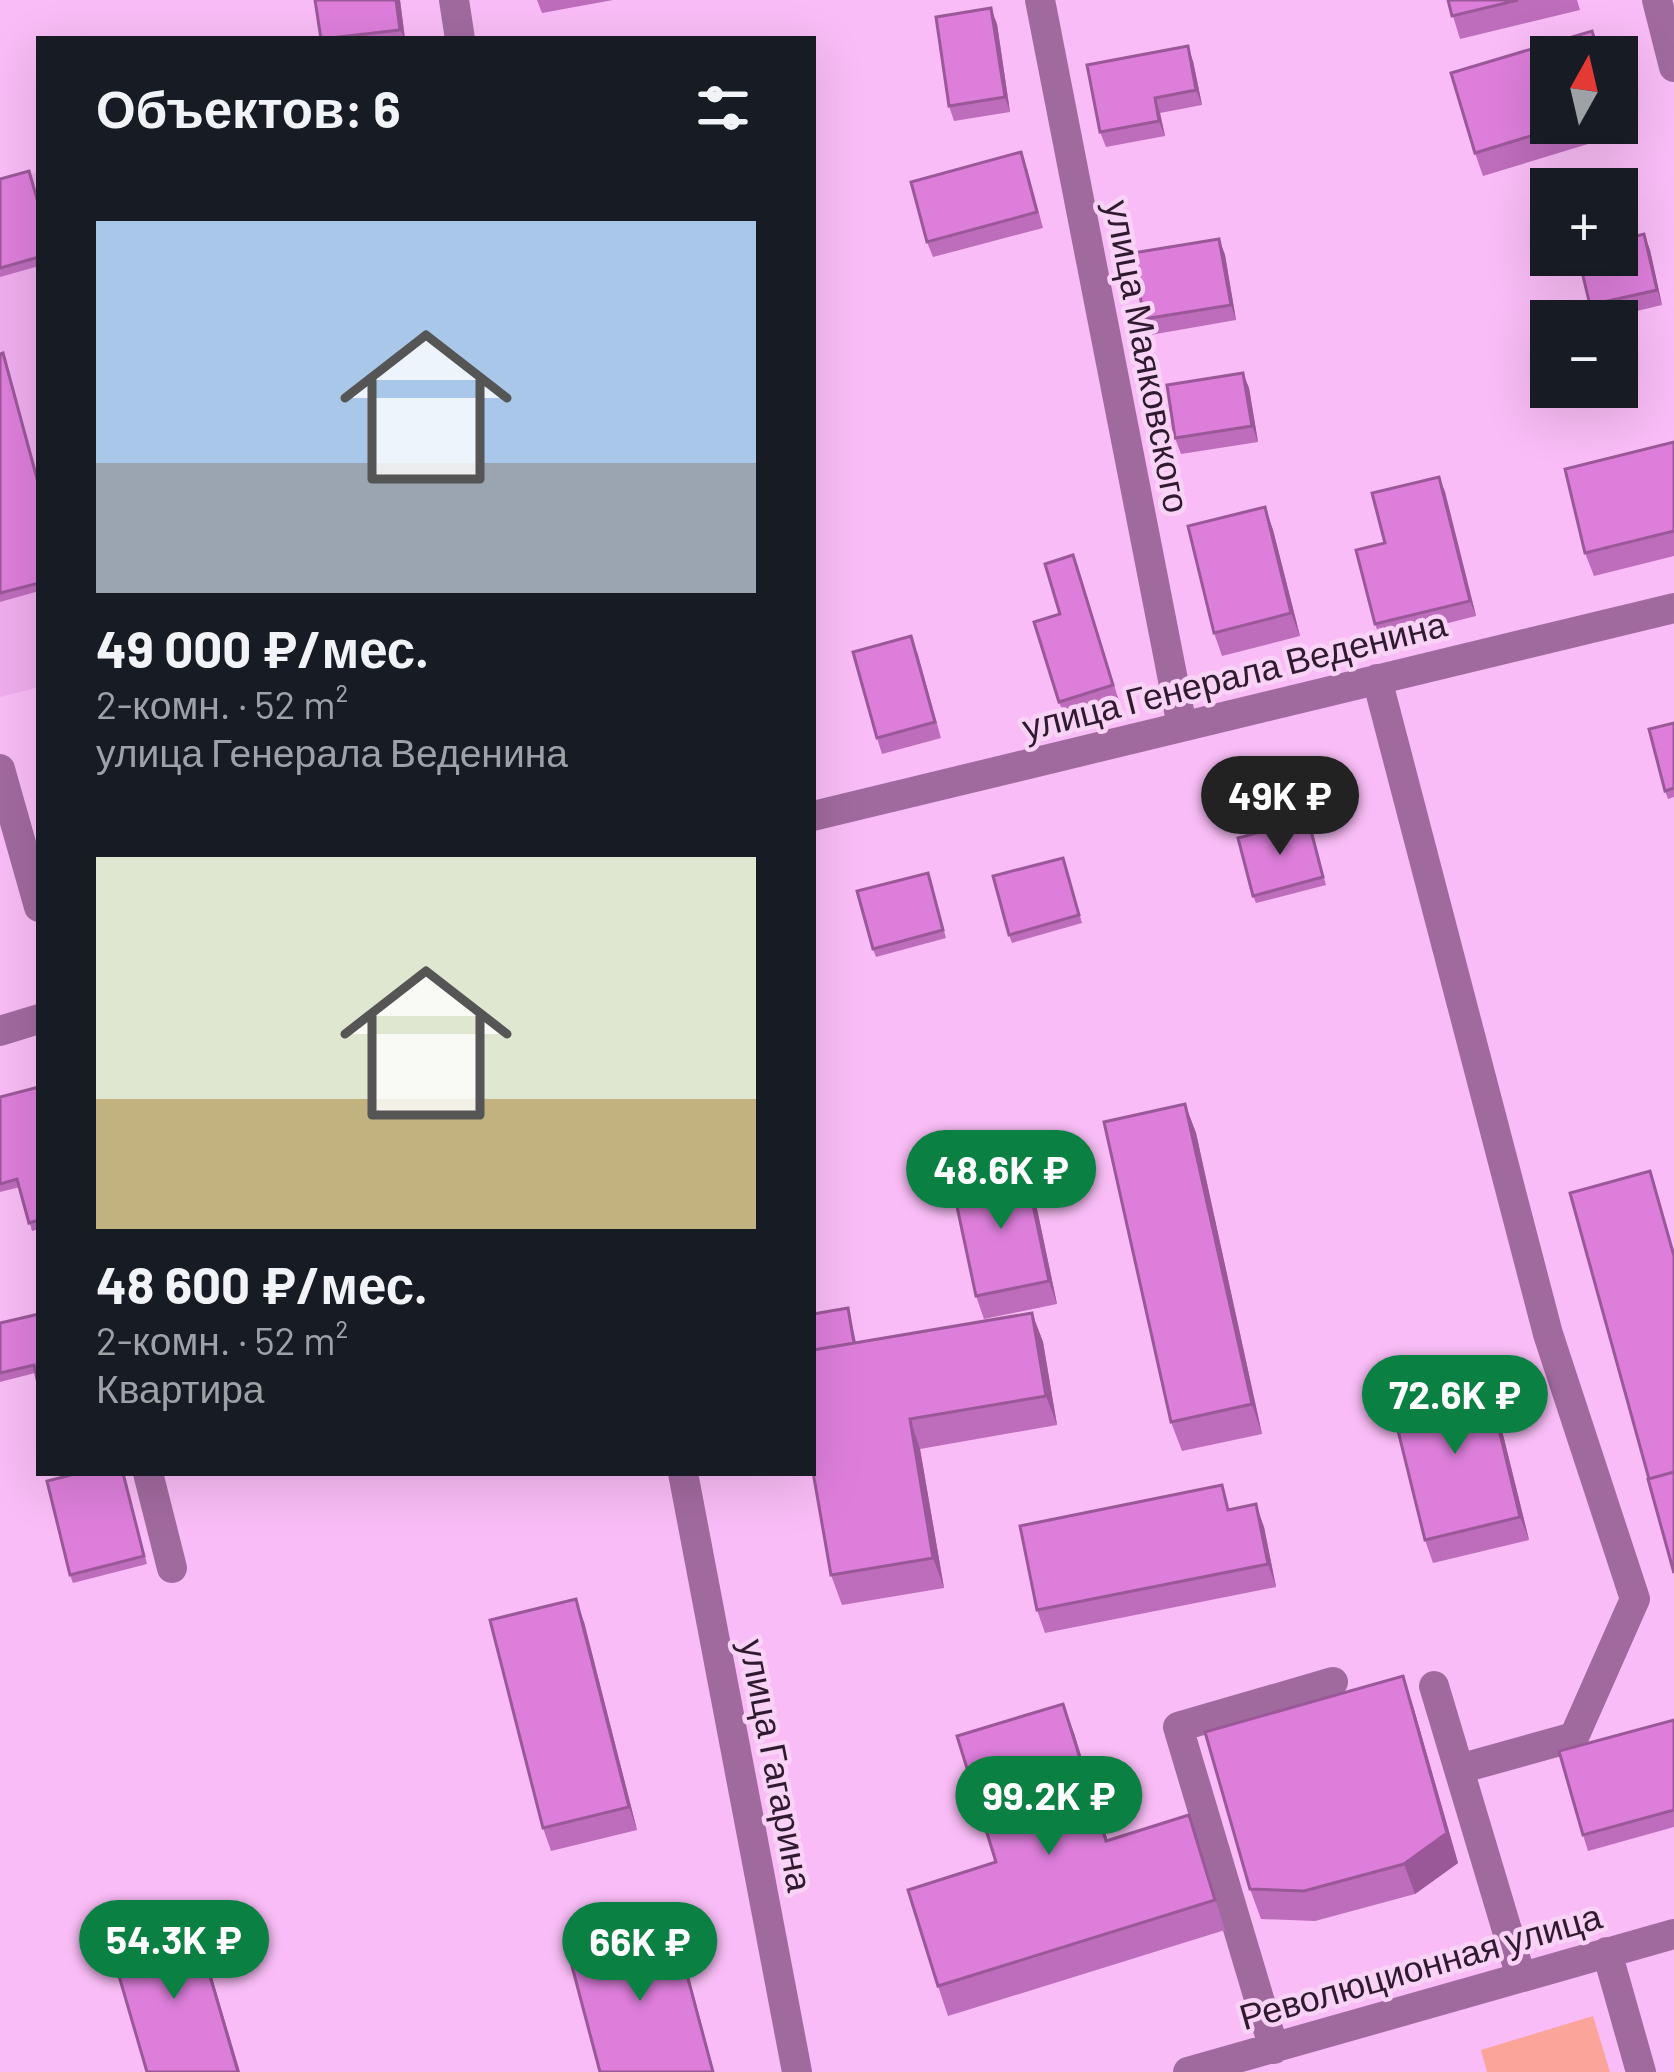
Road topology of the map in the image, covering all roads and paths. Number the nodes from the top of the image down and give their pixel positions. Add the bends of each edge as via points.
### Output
1 (454, 0) edge
2 (1040, 0) edge
3 (1657, 0) edge
4 (460, 36) edge
5 (1674, 67) edge
6 (1674, 608) edge
7 (1377, 680) junction
8 (1182, 726) junction
9 (0, 769) edge
10 (816, 815) edge
11 (36, 897) edge
12 (36, 1020) edge
13 (0, 1030) edge
14 (149, 1476) edge
15 (684, 1476) edge
16 (172, 1568) dead end
17 (1333, 1682) dead end
18 (1434, 1686) dead end
19 (1459, 1769) junction
20 (1674, 1934) edge
21 (1607, 1952) junction
22 (1521, 1977) junction
23 (1274, 2049) junction
24 (797, 2072) edge
25 (1188, 2072) edge
26 (1641, 2072) edge

1 - 4 street
2 - 8 street, улица Маяковского
3 - 5 street
6 - 7 street, улица Генерала Веденина
7 - 8 street, улица Генерала Веденина
7 - 19 street via 1549,1334 1635,1599 1574,1737
8 - 10 street, улица Генерала Веденина
9 - 11 street
12 - 13 street
14 - 16 street
15 - 24 street, улица Гагарина
17 - 23 street via 1178,1727
18 - 19 street
19 - 22 street
20 - 21 street, Революционная улица
21 - 22 street, Революционная улица
21 - 26 street
22 - 23 street, Революционная улица
23 - 25 street, Революционная улица

